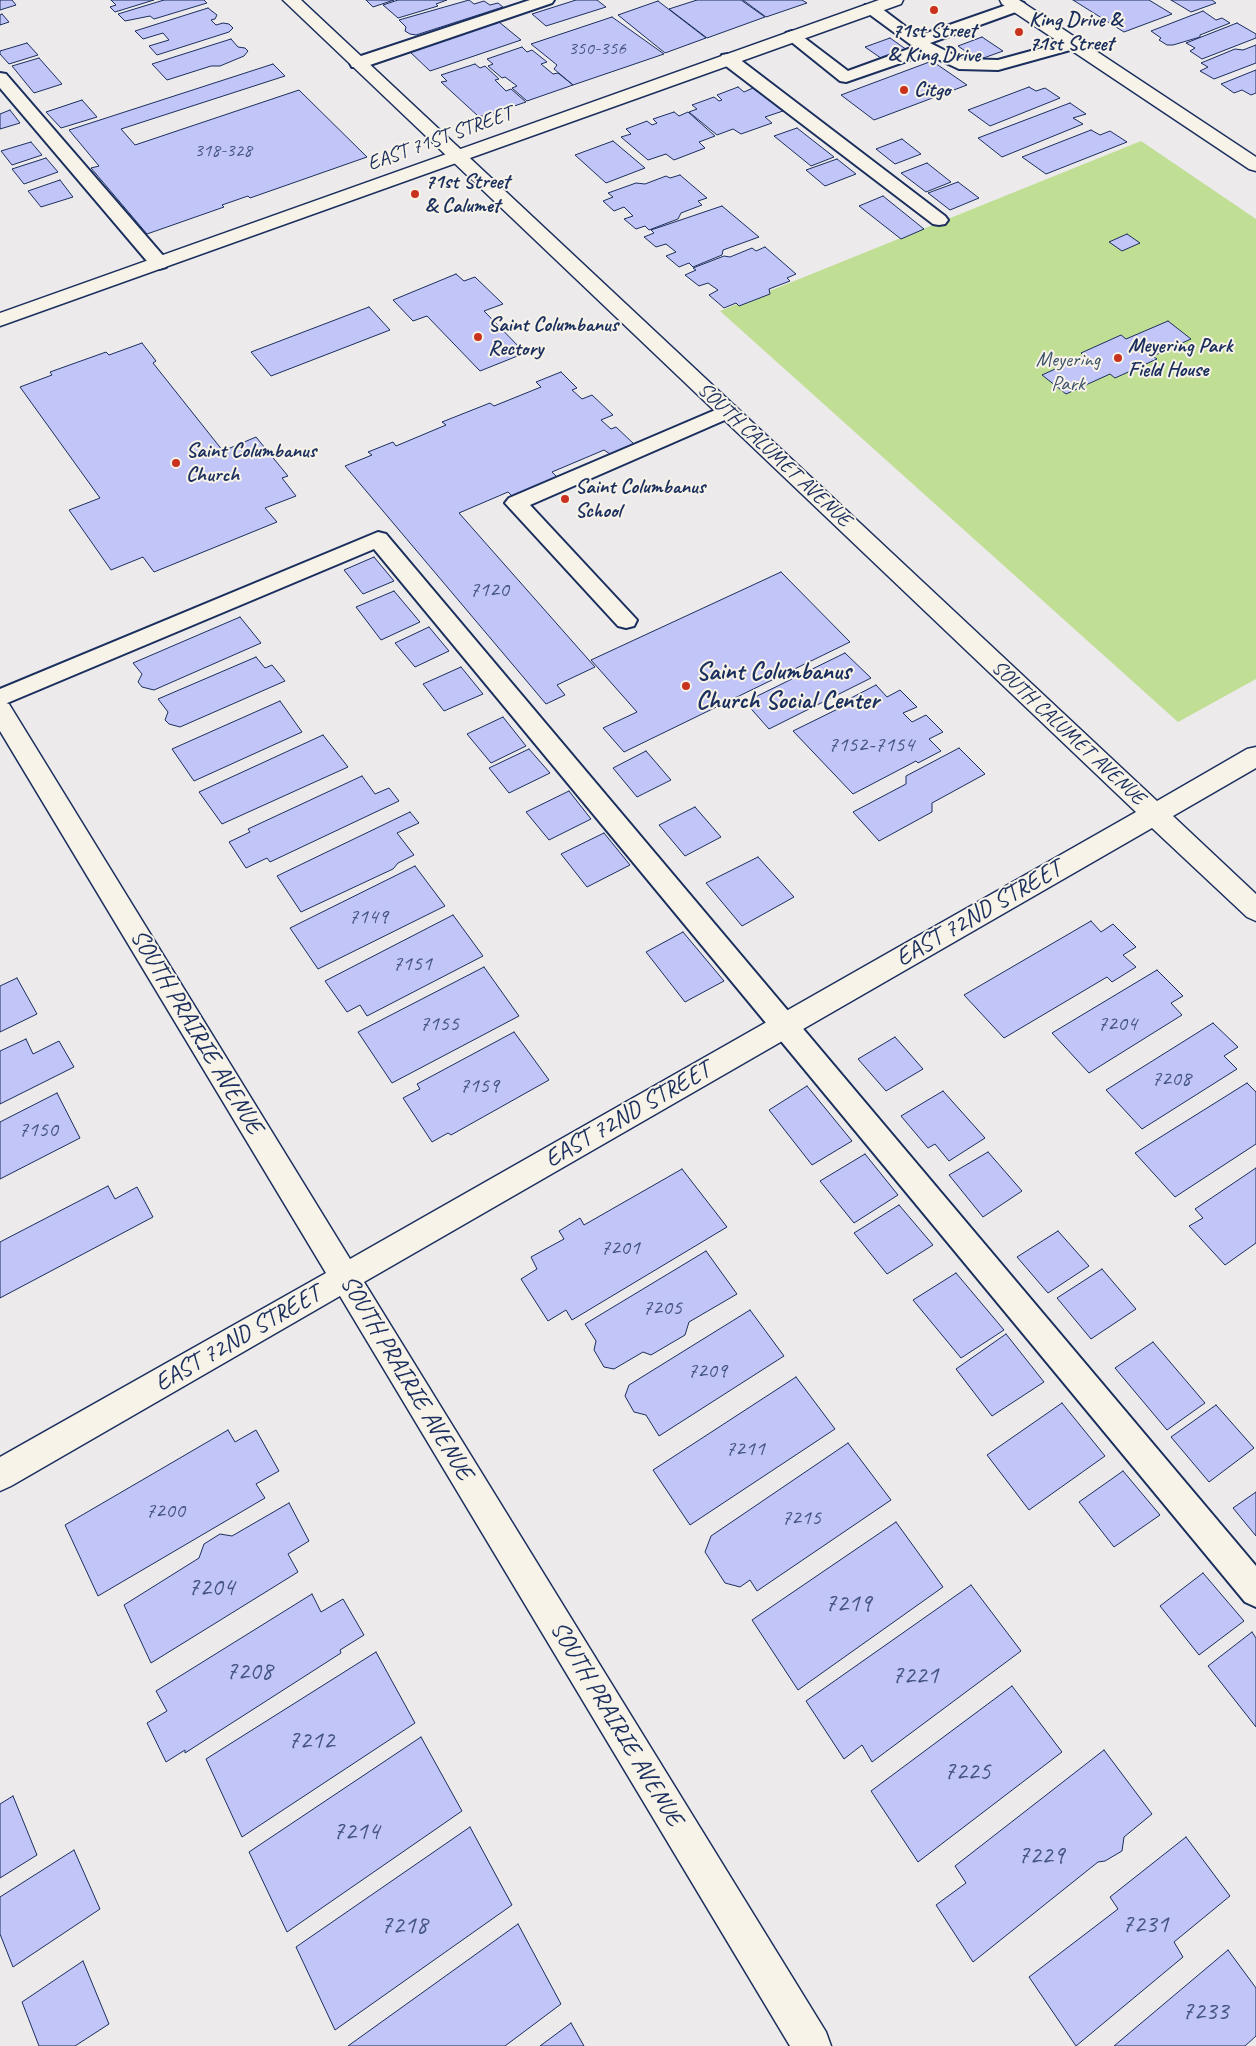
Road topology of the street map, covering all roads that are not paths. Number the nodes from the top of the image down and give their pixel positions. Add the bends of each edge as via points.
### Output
1 (291, 0) edge
2 (546, 0) edge
3 (895, 0) edge
4 (1013, 3) edge
5 (871, 8) junction
6 (792, 36) junction
7 (1074, 44) junction
8 (922, 45) junction
9 (728, 59) junction
10 (358, 63) junction
11 (0, 78) edge
12 (457, 156) junction
13 (1256, 164) edge
14 (939, 220) dead end
15 (159, 263) junction
16 (0, 320) edge
17 (728, 411) junction
18 (626, 620) dead end
19 (0, 698) edge
20 (0, 710) edge
21 (1256, 756) edge
22 (1154, 814) junction
23 (1256, 910) edge
24 (784, 1026) junction
25 (345, 1278) junction
26 (0, 1475) edge
27 (1256, 1591) edge
28 (812, 2046) edge

1 - 10 street, SOUTH CALUMET AVENUE
2 - 10 lane
3 - 5 street, EAST 71ST STREET
4 - 7 street
4 - 8 lane
5 - 6 street, EAST 71ST STREET
5 - 8 lane
6 - 8 lane via 846,77
6 - 9 street, EAST 71ST STREET
7 - 8 lane via 998,65 959,64
7 - 13 street
9 - 12 street, EAST 71ST STREET
9 - 14 lane
10 - 12 street, SOUTH CALUMET AVENUE
11 - 15 lane
12 - 15 street, EAST 71ST STREET
12 - 17 street, SOUTH CALUMET AVENUE
15 - 16 street, EAST 71ST STREET
17 - 18 lane via 516,503
17 - 22 street, SOUTH CALUMET AVENUE
19 - 24 lane via 378,539
20 - 25 street, SOUTH PRAIRIE AVENUE
21 - 22 street, EAST 72ND STREET
22 - 23 street, SOUTH CALUMET AVENUE
22 - 24 street, EAST 72ND STREET
24 - 25 street, EAST 72ND STREET
24 - 27 lane
25 - 26 street, EAST 72ND STREET
25 - 28 street, SOUTH PRAIRIE AVENUE

